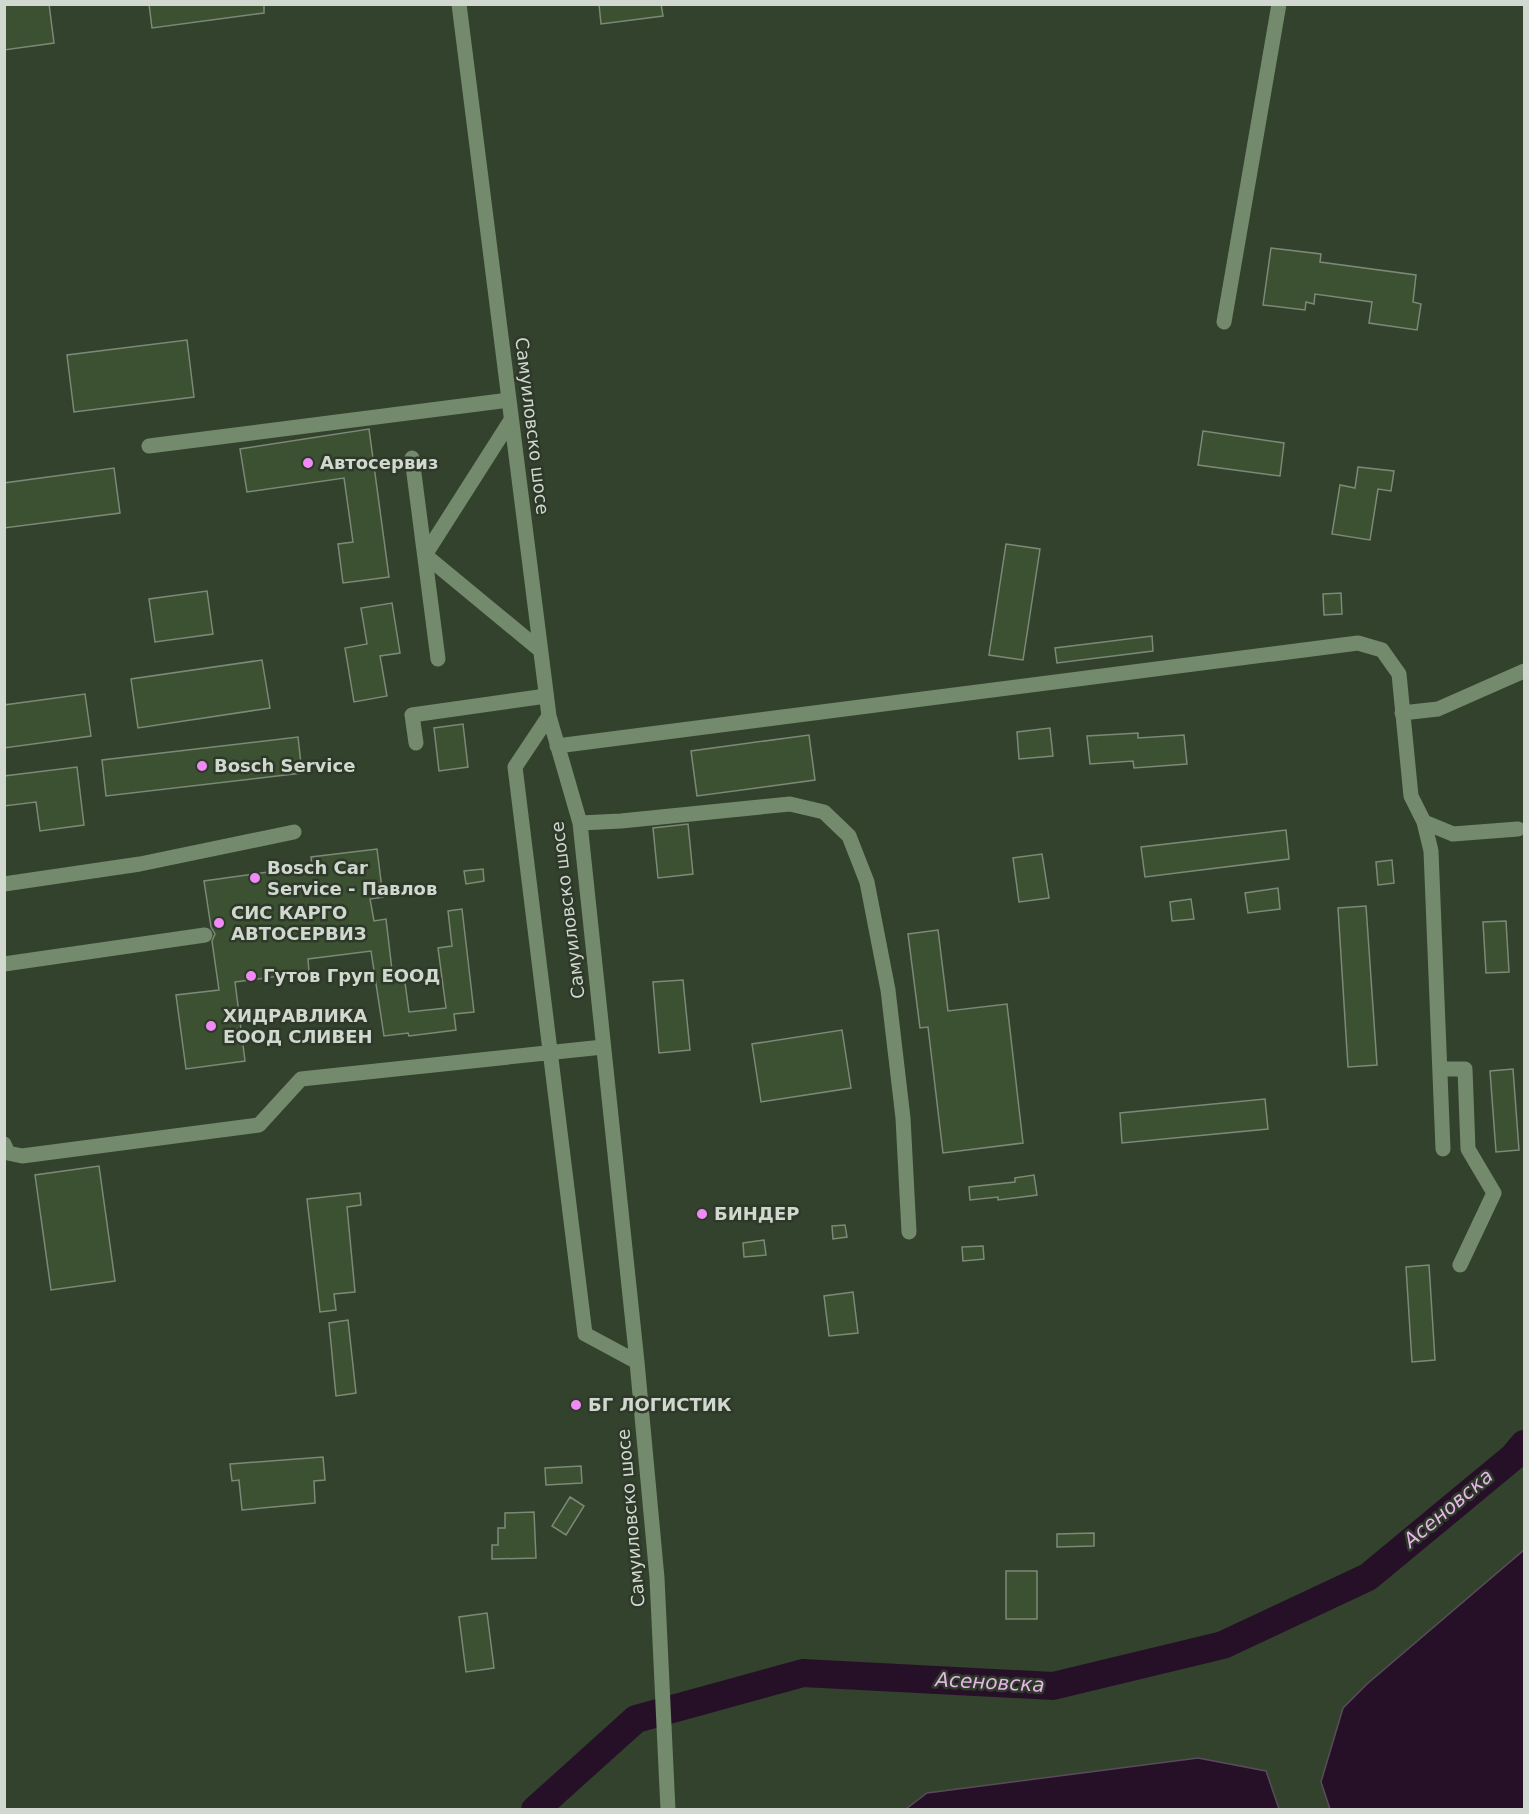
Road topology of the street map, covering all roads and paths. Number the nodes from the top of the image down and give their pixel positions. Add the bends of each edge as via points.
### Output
1 (459, 4) edge
2 (1279, 4) edge
3 (1224, 322) dead end
4 (509, 400) junction
5 (511, 420) junction
6 (149, 446) dead end
7 (412, 458) dead end
8 (425, 555) junction
9 (540, 650) junction
10 (438, 659) dead end
11 (1524, 670) edge
12 (546, 696) junction
13 (1402, 713) junction
14 (549, 716) junction
15 (416, 743) dead end
16 (557, 746) junction
17 (1424, 822) junction
18 (580, 823) junction
19 (1518, 829) dead end
20 (294, 832) dead end
21 (4, 884) edge
22 (205, 936) dead end
23 (4, 964) edge
24 (603, 1047) junction
25 (551, 1052) junction
26 (1440, 1069) junction
27 (4, 1144) edge
28 (1443, 1149) dead end
29 (909, 1232) dead end
30 (1460, 1265) dead end
31 (637, 1362) junction
32 (668, 1809) edge

1 - 4 street, Самуиловско шосе
2 - 3 street
4 - 5 street, Самуиловско шосе
4 - 6 street
5 - 8 street
5 - 9 street, Самуиловско шосе
7 - 8 street
8 - 9 street
8 - 10 street
9 - 12 street, Самуиловско шосе
11 - 13 street via 1438,709
12 - 14 street, Самуиловско шосе
12 - 15 street via 412,715
13 - 16 street via 1399,674 1382,650 1358,643
13 - 17 street via 1411,796
14 - 16 street, Самуиловско шосе
14 - 25 street via 515,767
16 - 18 street, Самуиловско шосе
17 - 19 street via 1454,834
17 - 26 street via 1431,851
18 - 24 street, Самуиловско шосе
18 - 29 street via 789,804 824,812 849,836 867,882 888,990 903,1118
20 - 21 street via 140,864
22 - 23 street
24 - 25 street
24 - 31 street, Самуиловско шосе
25 - 27 street via 302,1078 259,1125 22,1156 8,1152
25 - 31 street via 585,1334
26 - 28 street
26 - 30 street via 1465,1069 1468,1149 1494,1193
31 - 32 street, Самуиловско шосе via 657,1578

